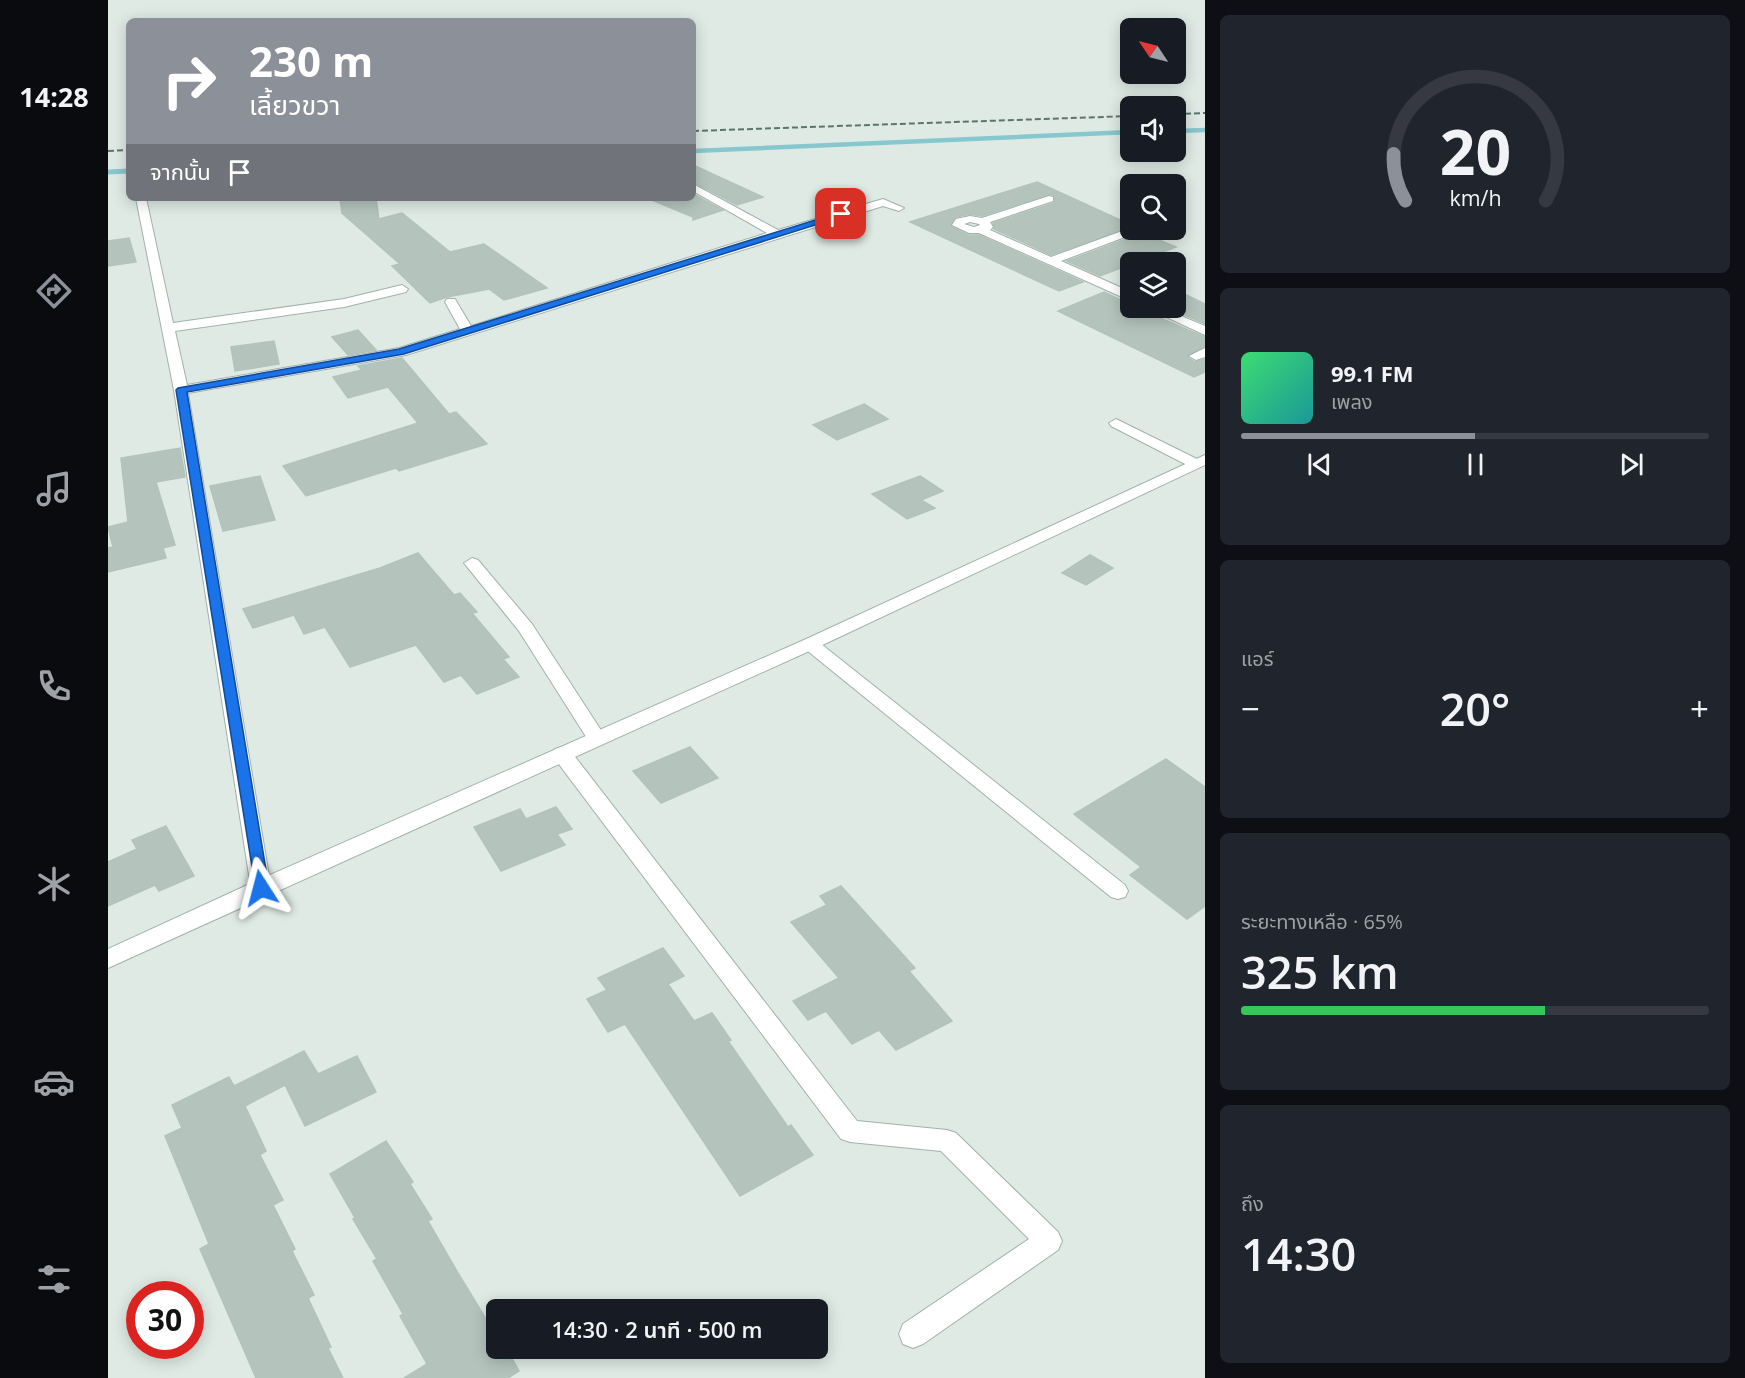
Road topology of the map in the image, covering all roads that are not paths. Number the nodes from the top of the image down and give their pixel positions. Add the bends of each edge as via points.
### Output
1 (696, 189) edge
2 (1049, 199) dead end
3 (142, 201) edge
4 (899, 208) dead end
5 (777, 234) junction
6 (1120, 235) edge
7 (1050, 261) junction
8 (402, 289) dead end
9 (1120, 292) edge
10 (451, 302) dead end
11 (1176, 318) edge
12 (168, 328) junction
13 (467, 331) junction
14 (1205, 331) edge
15 (182, 390) junction
16 (1116, 423) dead end
17 (1200, 461) edge
18 (472, 563) dead end
19 (810, 644) junction
20 (597, 738) junction
21 (562, 754) junction
22 (261, 888) junction
23 (1118, 891) dead end
24 (108, 959) edge
25 (913, 1334) dead end

1 - 5 street
2 - 7 street via 983,226
3 - 12 street
4 - 5 street via 883,202
5 - 13 street
6 - 7 street
7 - 9 street
8 - 12 street via 344,303
10 - 13 street
11 - 14 street
12 - 15 street
13 - 15 street via 388,355
15 - 22 street
16 - 17 street
17 - 19 street
18 - 20 street via 526,628
19 - 20 street
19 - 23 street
20 - 21 street
21 - 22 street
21 - 25 street via 850,1131 947,1141 1049,1241
22 - 24 street

